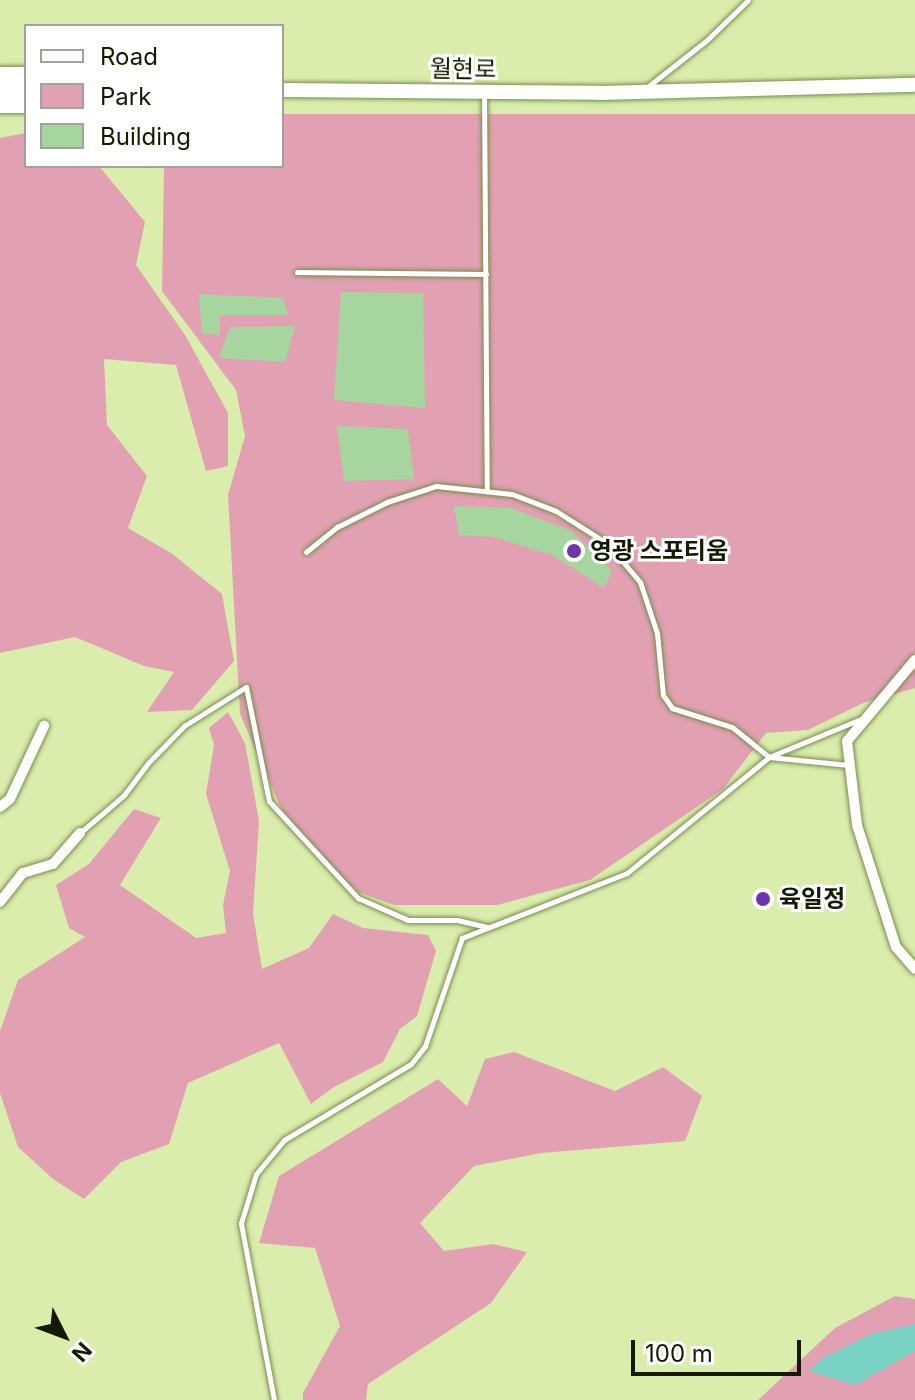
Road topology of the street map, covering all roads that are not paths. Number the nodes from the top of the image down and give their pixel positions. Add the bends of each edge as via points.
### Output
1 (748, 0) edge
2 (0, 75) edge
3 (24, 75) edge
4 (0, 84) edge
5 (915, 85) edge
6 (24, 86) edge
7 (284, 90) edge
8 (642, 91) junction
9 (484, 92) junction
10 (0, 94) edge
11 (24, 97) edge
12 (0, 105) edge
13 (24, 105) edge
14 (297, 272) dead end
15 (486, 274) junction
16 (487, 489) junction
17 (306, 552) dead end
18 (915, 660) edge
19 (867, 717) junction
20 (44, 726) dead end
21 (769, 757) junction
22 (850, 765) junction
23 (0, 807) edge
24 (80, 833) joint
25 (0, 902) edge
26 (489, 927) junction
27 (915, 969) edge
28 (274, 1400) edge

1 - 8 lane
2 - 3 main road
4 - 6 street
5 - 8 street, 월현로
7 - 9 street, 월현로
8 - 9 street, 월현로
9 - 15 lane
10 - 11 street
12 - 13 main road
14 - 15 lane
15 - 16 lane
16 - 17 lane via 436,486 387,502 337,527
16 - 21 lane via 562,514 608,544 640,582 657,633 663,695 672,708 732,727
18 - 19 street
19 - 21 lane
19 - 22 street via 847,741
20 - 23 street via 10,799
21 - 22 lane
21 - 26 lane via 627,873
22 - 27 street via 857,825 896,947
24 - 25 street via 53,864 23,873
24 - 26 lane via 124,795 184,726 246,687 269,801 358,898 408,920 457,920
26 - 28 lane via 462,938 425,1046 411,1064 284,1140 256,1174 241,1223

